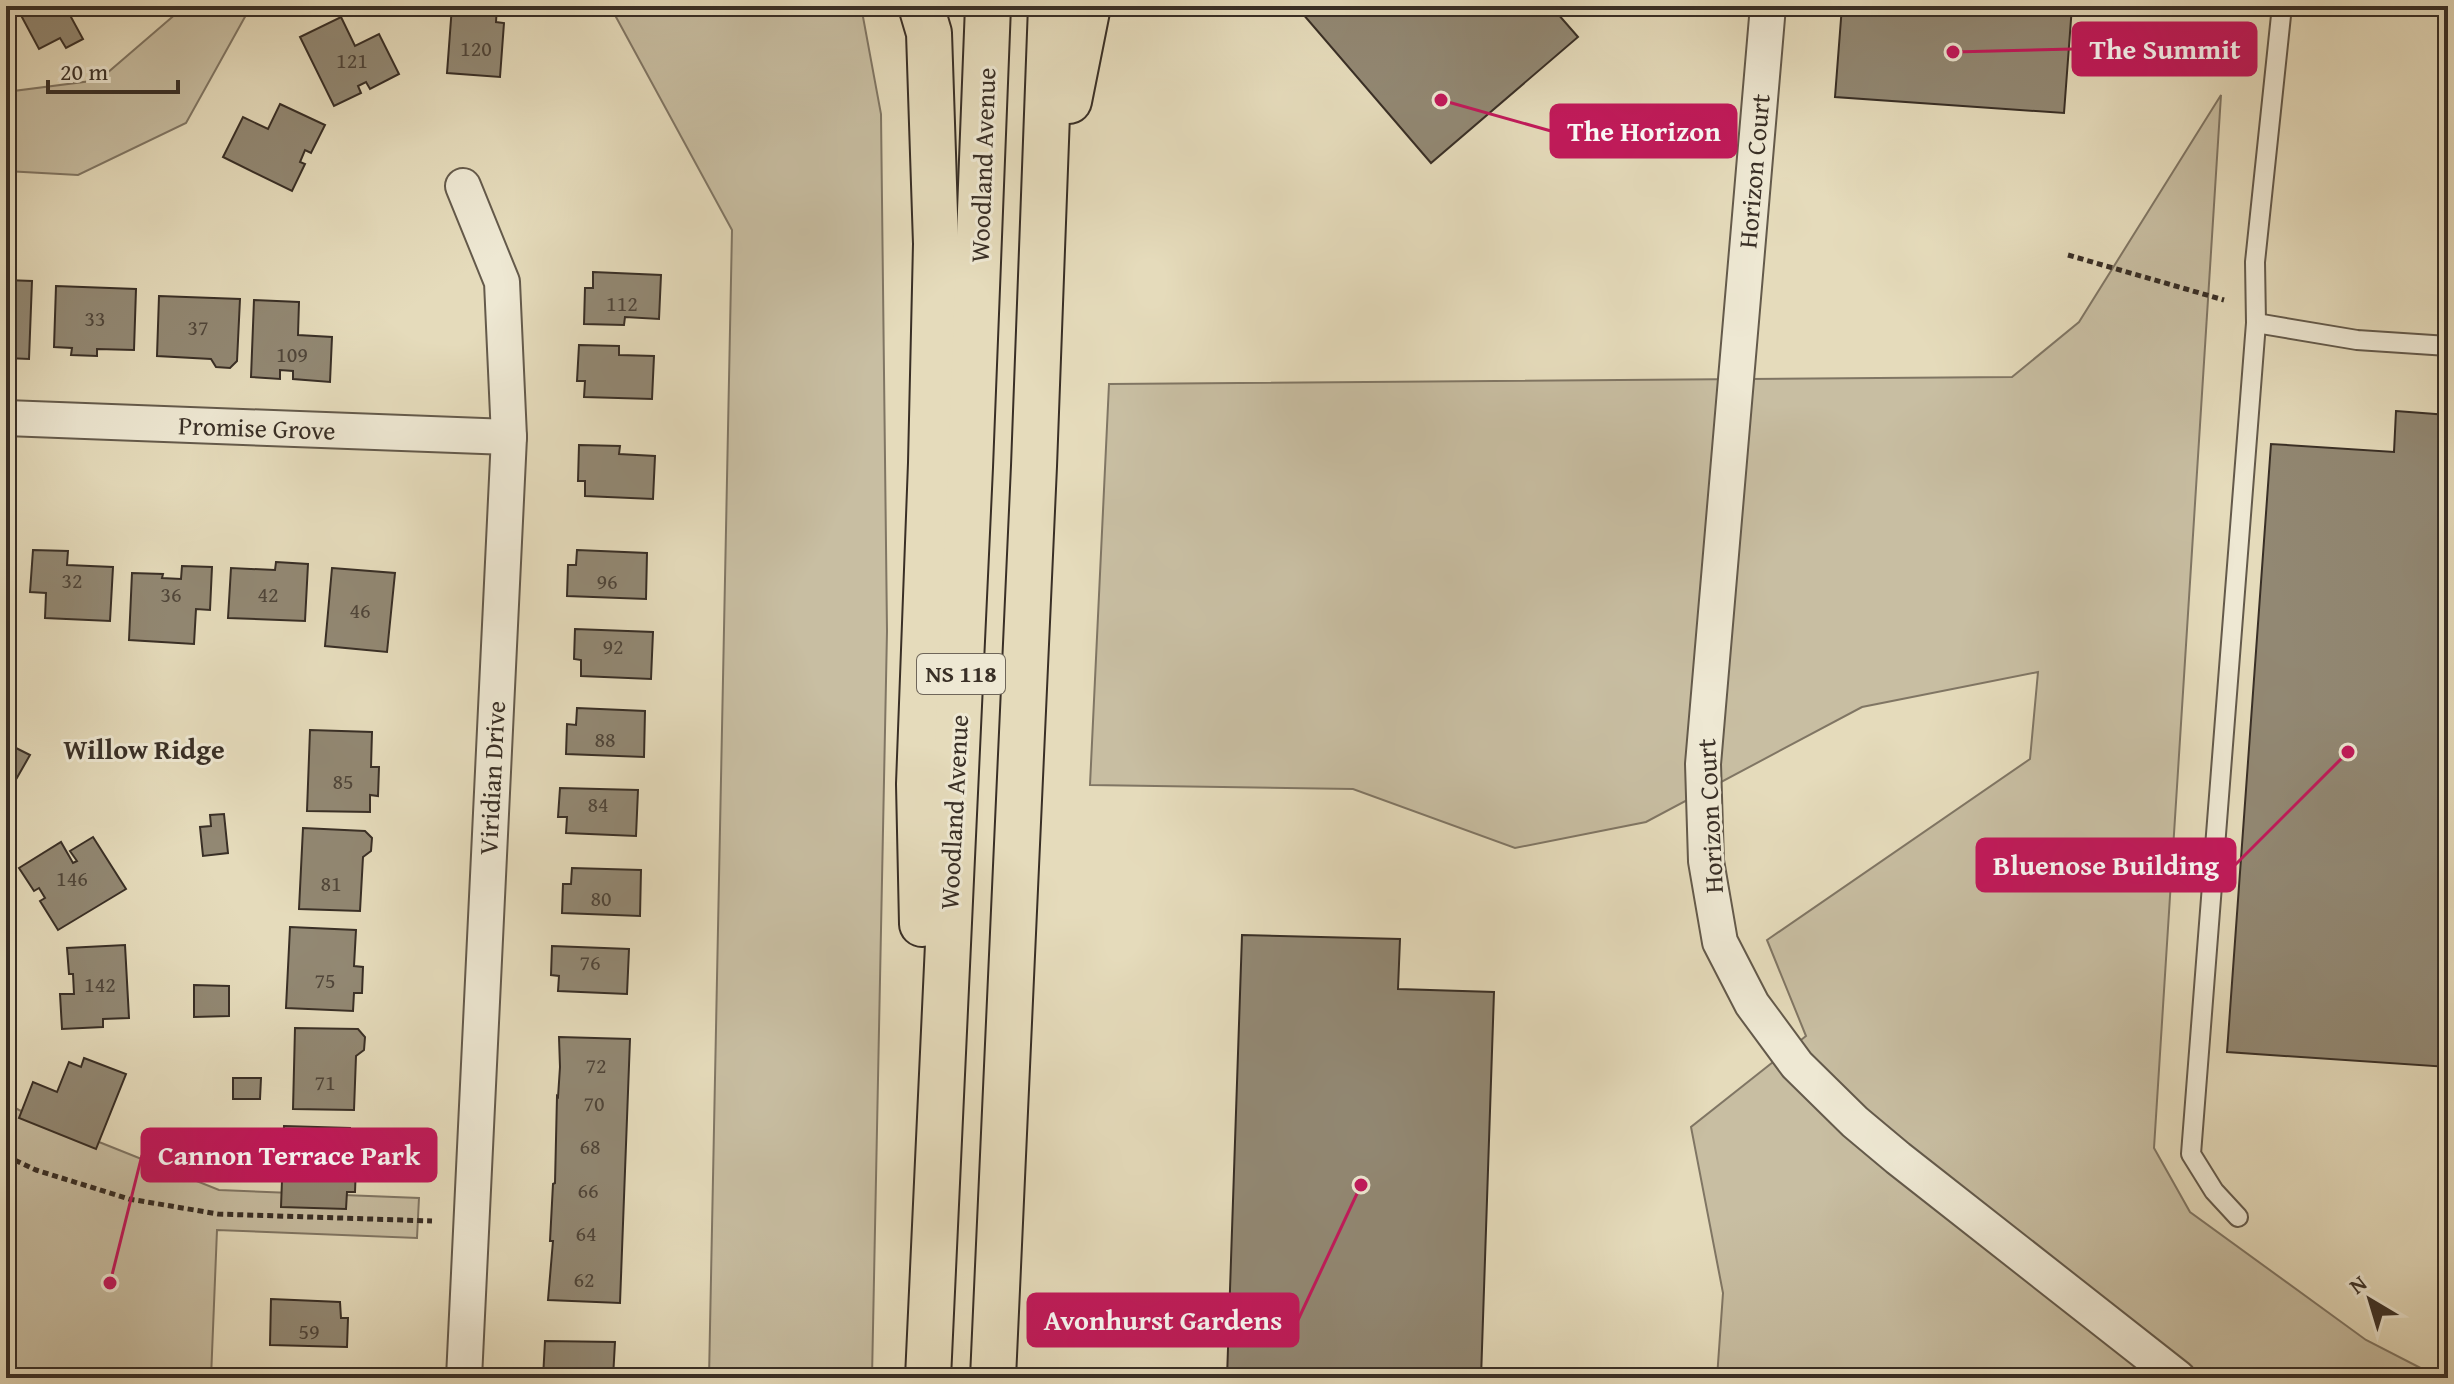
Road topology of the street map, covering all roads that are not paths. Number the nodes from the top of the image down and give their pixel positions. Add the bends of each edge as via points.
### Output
1 (921, 6) edge
2 (988, 6) edge
3 (1051, 6) edge
4 (1088, 6) edge
5 (1768, 6) edge
6 (2282, 6) edge
7 (463, 186) dead end
8 (1042, 237) junction
9 (2256, 323) junction
10 (2448, 346) edge
11 (6, 418) edge
12 (509, 437) junction
13 (2238, 1217) dead end
14 (929, 1360) edge
15 (464, 1378) edge
16 (993, 1378) edge
17 (2178, 1378) edge

1 - 14 highway via 929,33 936,244 919,784
2 - 14 highway, Woodland Avenue / NS 118
3 - 8 highway, NS 118
4 - 8 highway
5 - 17 street, Horizon Court via 1703,764 1706,861 1720,942 1752,1004 1797,1065 1855,1122
6 - 9 lane via 2255,262
7 - 12 street, Viridian Drive via 502,282
8 - 16 highway, NS 118
9 - 10 lane via 2357,340
9 - 13 lane via 2191,1154
11 - 12 street, Promise Grove
12 - 15 street, Viridian Drive

